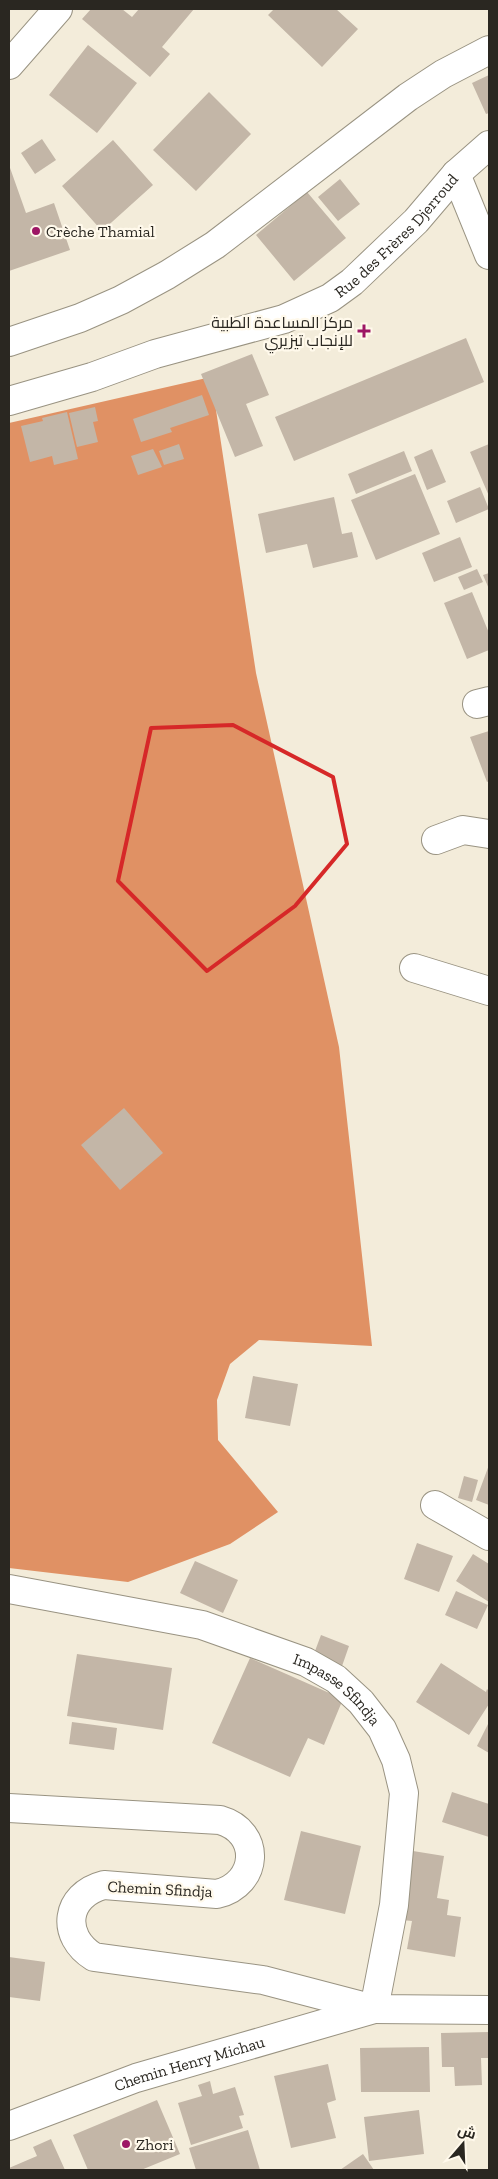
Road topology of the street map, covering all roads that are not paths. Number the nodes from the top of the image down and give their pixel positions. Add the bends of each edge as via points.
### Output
1 (58, 9) edge
2 (489, 50) edge
3 (9, 65) edge
4 (489, 145) edge
5 (456, 174) junction
6 (489, 255) edge
7 (9, 342) edge
8 (9, 401) edge
9 (489, 834) edge
10 (436, 840) dead end
11 (414, 968) dead end
12 (489, 991) edge
13 (435, 1505) dead end
14 (489, 1536) edge
15 (9, 1589) edge
16 (9, 1808) edge
17 (374, 2009) junction
18 (489, 2010) edge
19 (9, 2126) edge

1 - 3 street
2 - 7 street via 408,97 215,245 167,275 80,318
4 - 5 street, Rue des Frères Djerroud
5 - 6 street
5 - 8 street, Rue des Frères Djerroud via 416,221 352,282 308,310
9 - 10 street via 463,830
11 - 12 street
13 - 14 street
15 - 17 street, Impasse Sfindja via 202,1625 306,1662 336,1679 361,1702 382,1728 396,1760 404,1793 394,1905
16 - 17 street, Chemin Sfindja via 228,1822 242,1834 250,1858 245,1875 234,1887 217,1894 104,1884 96,1887 81,1897 72,1913 72,1930 80,1946 94,1957 263,1980
17 - 18 street, Chemin Sfindja
17 - 19 street, Chemin Henry Michau via 136,2078

